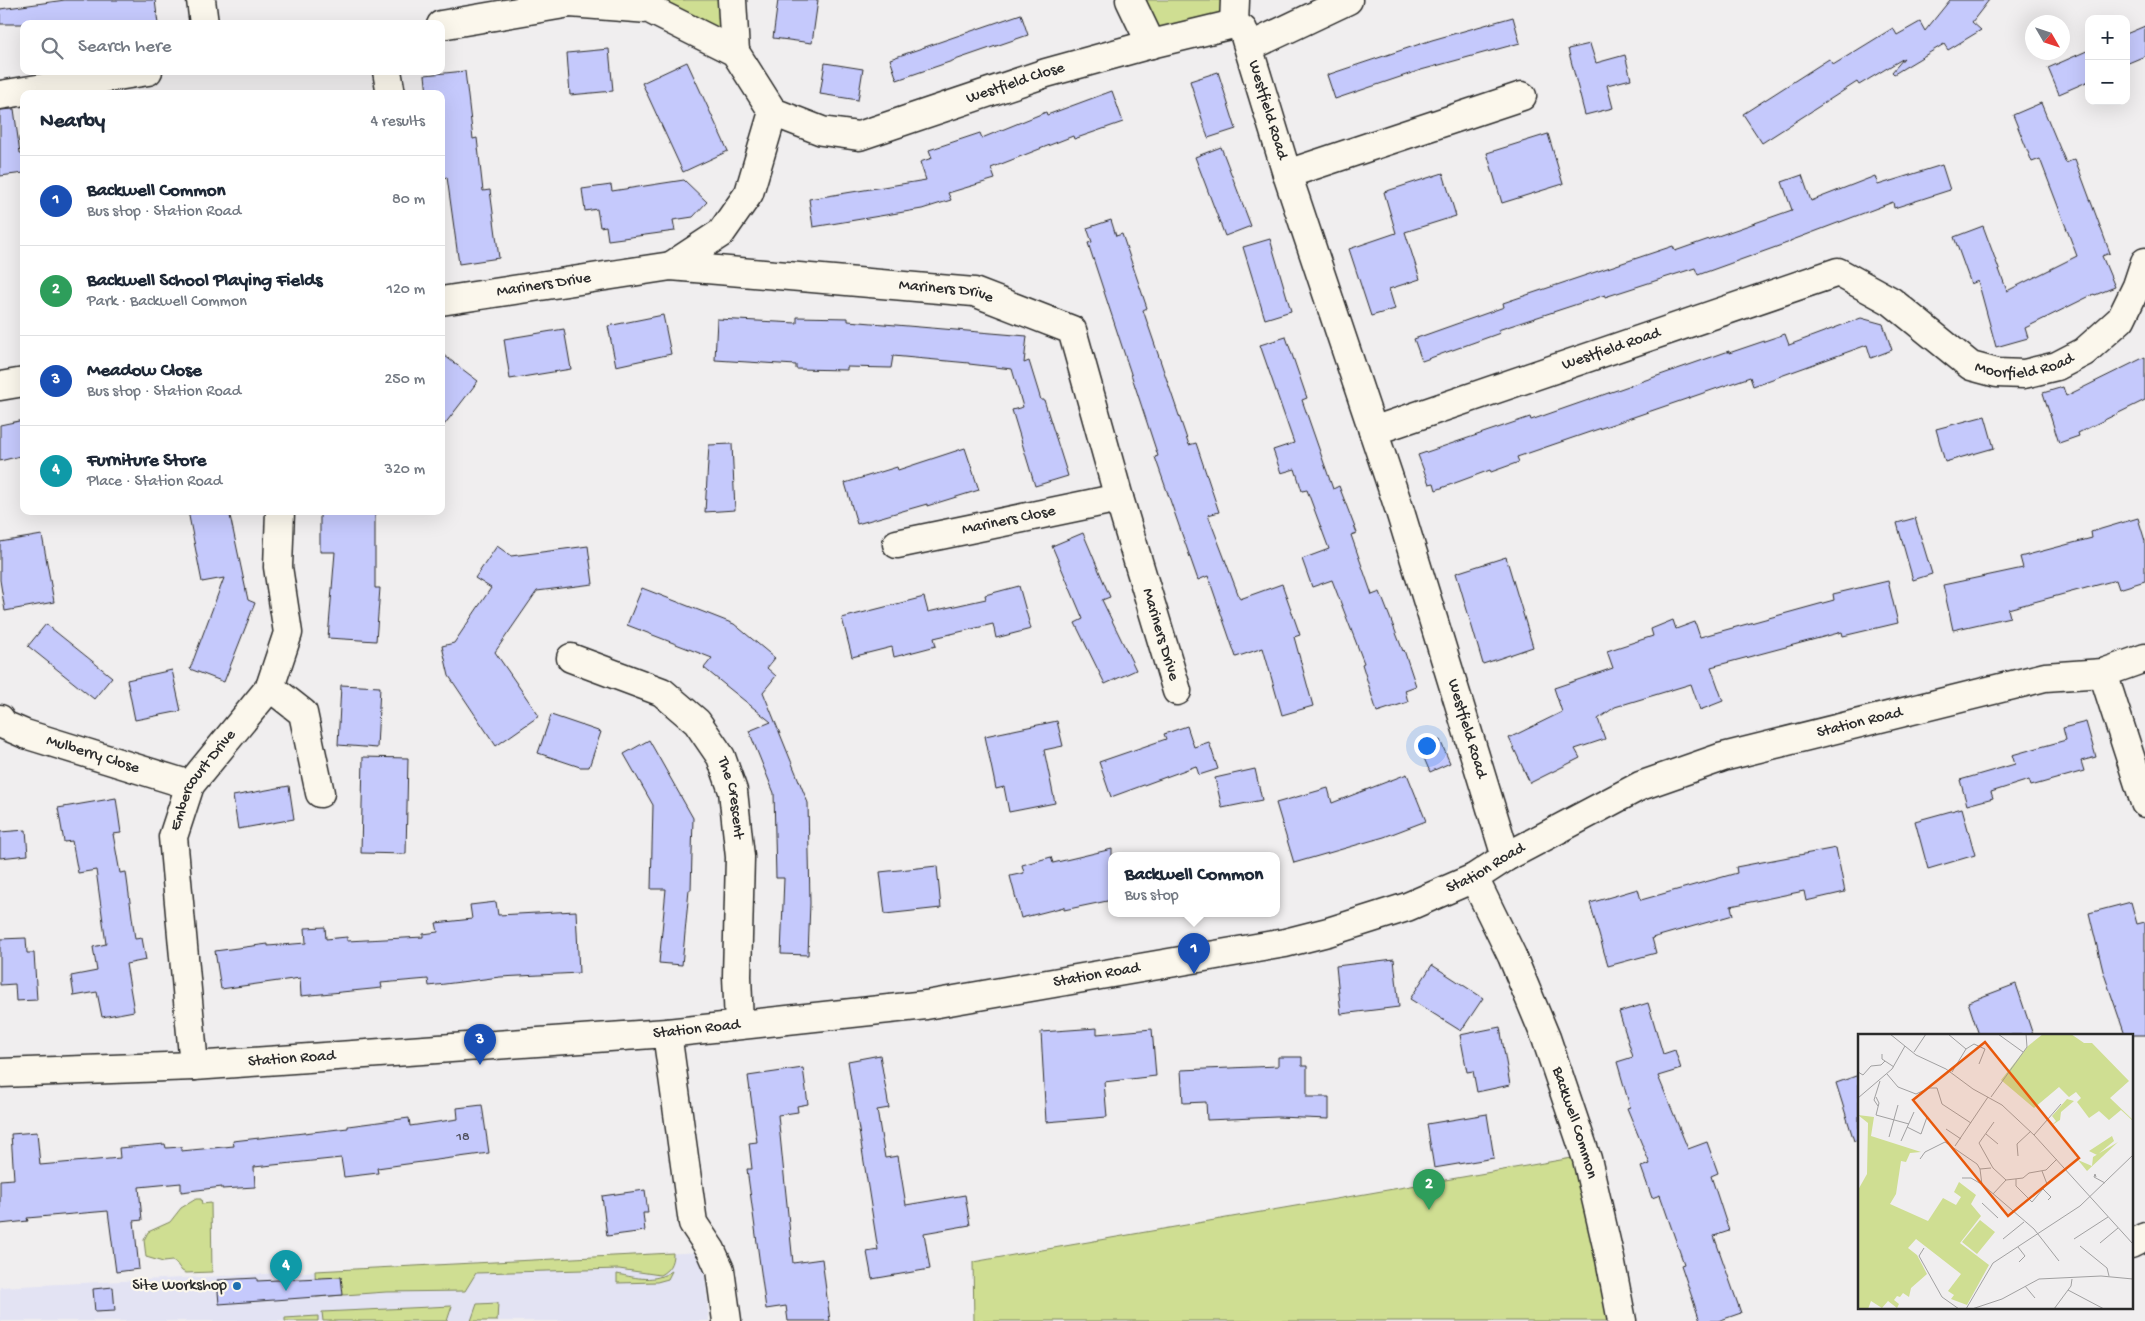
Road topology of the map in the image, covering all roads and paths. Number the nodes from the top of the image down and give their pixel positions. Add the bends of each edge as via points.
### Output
1 (201, 0) edge
2 (732, 0) edge
3 (1130, 0) edge
4 (1348, 0) edge
5 (572, 1) edge
6 (1235, 12) edge
7 (204, 20) edge
8 (445, 24) edge
9 (1151, 44) junction
10 (1249, 47) junction
11 (735, 52) junction
12 (123, 75) edge
13 (388, 75) edge
14 (31, 90) edge
15 (390, 90) edge
16 (20, 92) edge
17 (0, 95) edge
18 (1522, 96) dead end
19 (773, 112) junction
20 (1288, 174) junction
21 (2145, 262) edge
22 (671, 266) junction
23 (1850, 279) joint
24 (445, 300) edge
25 (20, 383) edge
26 (0, 386) edge
27 (1374, 430) junction
28 (1119, 498) junction
29 (280, 515) edge
30 (897, 544) dead end
31 (571, 658) dead end
32 (2145, 658) edge
33 (2103, 673) junction
34 (270, 688) junction
35 (1176, 691) dead end
36 (0, 719) edge
37 (190, 785) junction
38 (320, 793) dead end
39 (2145, 803) edge
40 (1506, 857) junction
41 (1474, 878) junction
42 (739, 1024) junction
43 (667, 1032) junction
44 (194, 1066) junction
45 (0, 1073) edge
46 (2145, 1236) edge
47 (2132, 1243) edge
48 (727, 1321) edge
49 (1622, 1321) edge

1 - 7 street
2 - 11 street
3 - 9 street
4 - 10 street
5 - 8 street
5 - 11 street via 649,9
6 - 9 street, Westfield Close
6 - 10 street, Westfield Close
9 - 19 street, Westfield Close via 1046,73 859,136 822,131
10 - 20 street, Westfield Road
11 - 19 street
12 - 14 street
13 - 15 street
16 - 17 street
18 - 20 street, Westfield Road
19 - 22 street via 749,193 721,234
20 - 27 street, Westfield Road
21 - 23 street, Moorfield Road via 2138,286 2121,319 2084,352 2057,366 2024,374 1996,373 1971,366 1891,301
22 - 24 street, Mariners Drive
22 - 28 street, Mariners Drive via 974,292 1072,330
23 - 27 street, Westfield Road via 1838,272
25 - 26 street
27 - 40 street, Westfield Road
28 - 30 street, Mariners Close
28 - 35 street, Mariners Drive
29 - 34 street, Embercourt Drive via 278,566 288,633
31 - 42 street, The Crescent via 662,692 697,722 720,757 733,791 740,857
32 - 33 street, Station Road
33 - 39 street
33 - 40 street, Station Road via 2045,676 1723,757 1640,786
34 - 37 street, Embercourt Drive
34 - 38 street via 303,713
36 - 37 street, Mulberry Close via 4,725 25,734
37 - 44 street, Embercourt Drive via 173,838
40 - 41 street, Station Road
41 - 42 street, Station Road via 1407,907 1285,943 926,1005
41 - 49 street, Backwell Common via 1512,956 1542,1029 1587,1159
42 - 43 street, Station Road
43 - 44 street, Station Road
43 - 48 street via 693,1223 720,1270
44 - 45 street, Station Road
46 - 47 street

